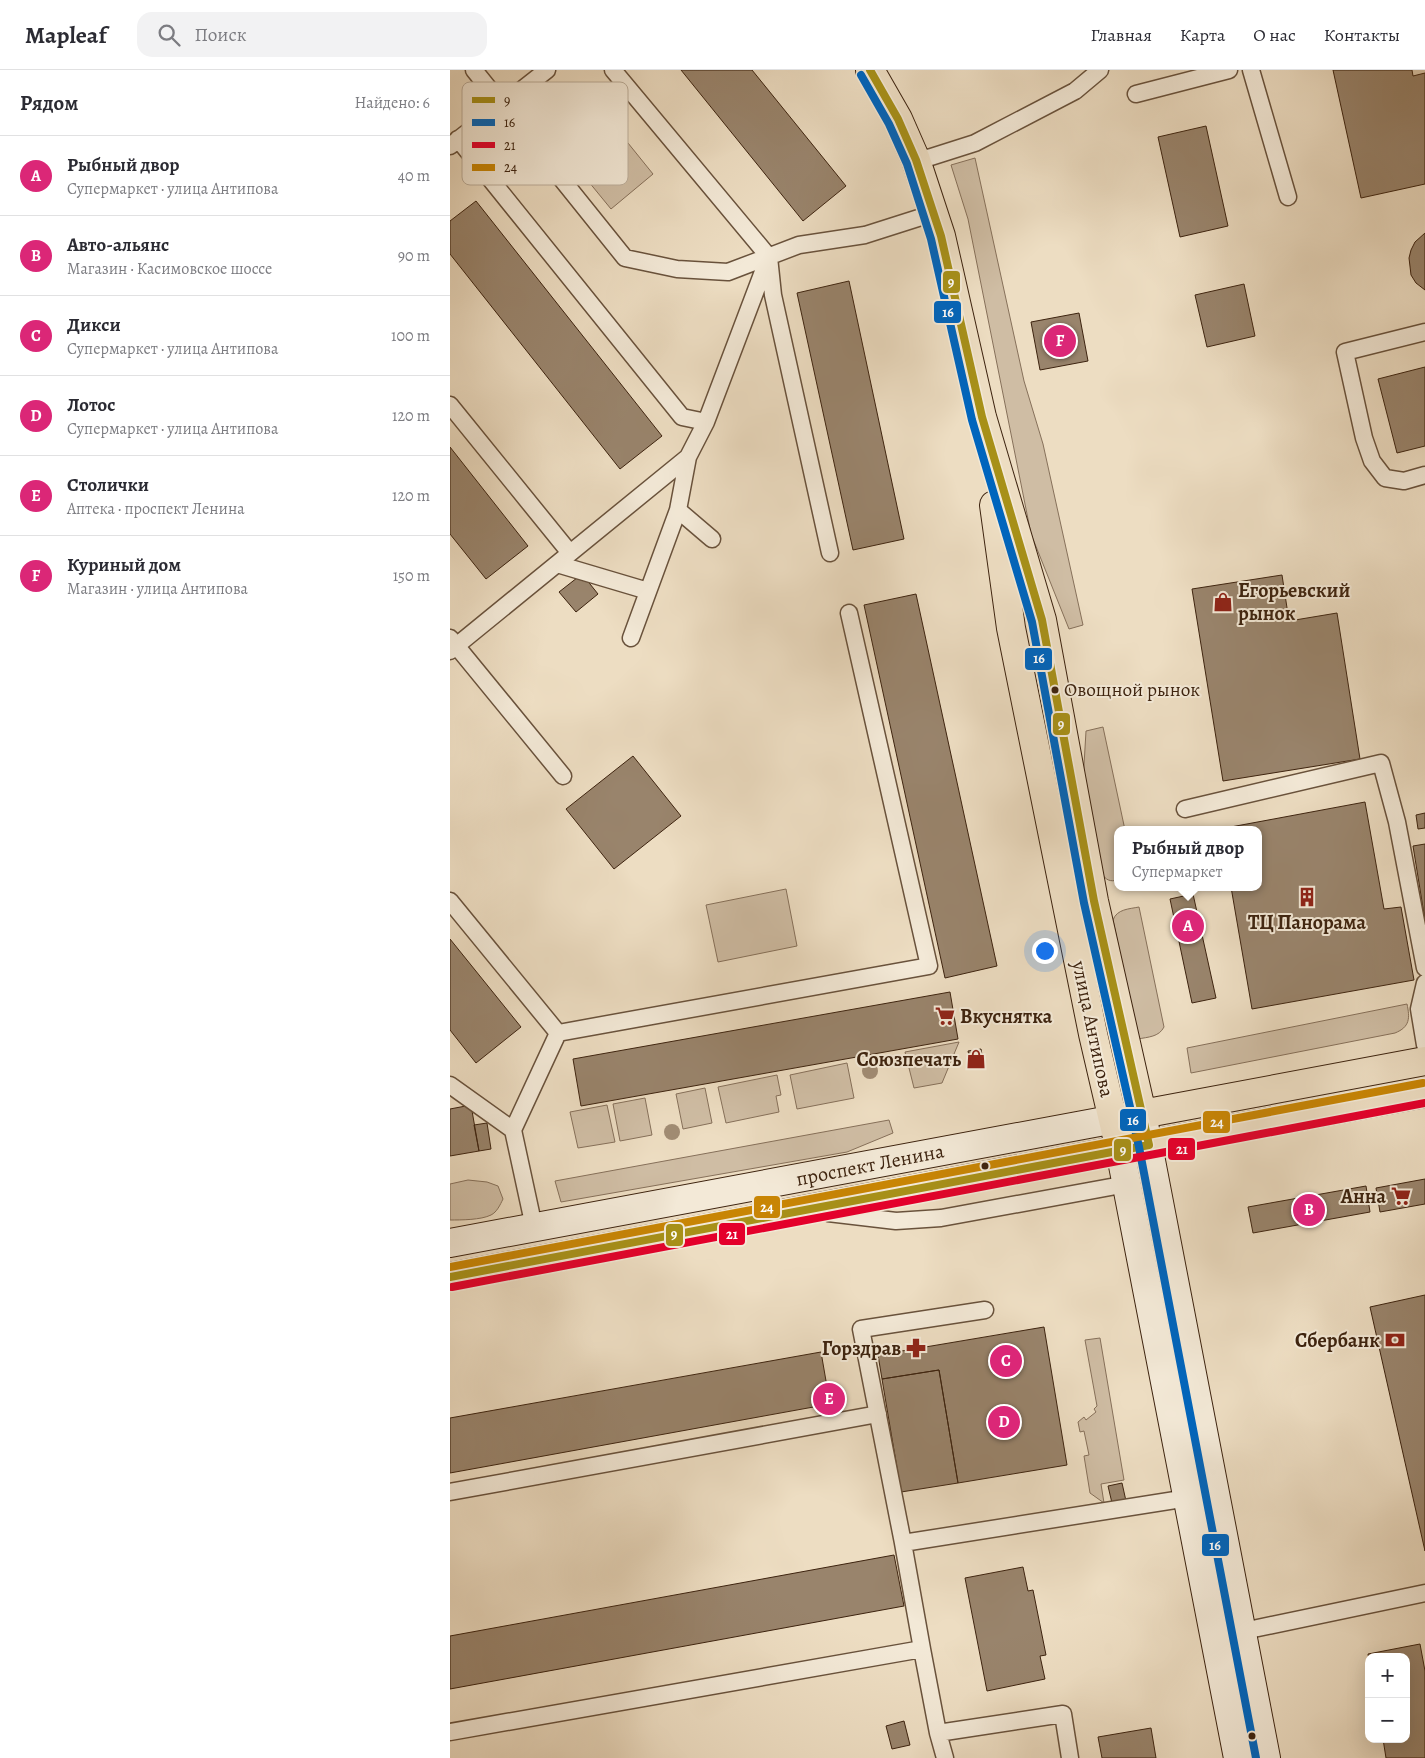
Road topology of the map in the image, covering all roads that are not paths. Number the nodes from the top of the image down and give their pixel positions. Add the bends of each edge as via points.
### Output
1 (474, 70) edge
2 (547, 70) edge
3 (613, 70) edge
4 (870, 70) edge
5 (1100, 70) edge
6 (1229, 70) edge
7 (1250, 70) edge
8 (1196, 74) edge
9 (484, 82) edge
10 (532, 82) edge
11 (623, 82) edge
12 (628, 88) edge
13 (1136, 94) dead end
14 (454, 143) edge
15 (462, 153) edge
16 (916, 160) junction
17 (489, 185) edge
18 (566, 185) edge
19 (1288, 197) dead end
20 (934, 213) junction
21 (768, 257) junction
22 (1425, 332) edge
23 (450, 405) edge
24 (982, 417) junction
25 (706, 422) junction
26 (688, 457) junction
27 (1425, 475) edge
28 (678, 510) junction
29 (712, 538) dead end
30 (830, 552) dead end
31 (564, 559) junction
32 (648, 592) junction
33 (849, 613) dead end
34 (631, 638) dead end
35 (452, 645) edge
36 (563, 776) dead end
37 (1185, 809) dead end
38 (450, 901) edge
39 (1425, 968) edge
40 (1425, 983) edge
41 (558, 1033) junction
42 (1425, 1046) edge
43 (1425, 1061) edge
44 (450, 1085) edge
45 (1425, 1092) edge
46 (1142, 1114) junction
47 (1112, 1120) junction
48 (513, 1130) junction
49 (1149, 1145) junction
50 (1120, 1150) junction
51 (1127, 1184) junction
52 (804, 1210) junction
53 (534, 1227) junction
54 (450, 1243) edge
55 (450, 1277) edge
56 (985, 1310) dead end
57 (878, 1414) junction
58 (450, 1492) edge
59 (1188, 1498) junction
60 (903, 1543) junction
61 (1425, 1593) edge
62 (1242, 1631) junction
63 (1215, 1637) junction
64 (922, 1649) junction
65 (450, 1732) edge
66 (938, 1733) junction
67 (945, 1758) edge
68 (1070, 1758) edge
69 (1238, 1758) edge
70 (1266, 1758) edge

1 - 9 lane
2 - 10 lane
3 - 11 lane
4 - 16 main road, улица Антипова via 898,119
5 - 16 lane via 1075,91 975,143
6 - 8 lane
7 - 19 lane
8 - 13 lane
12 - 21 lane
14 - 15 lane
16 - 20 main road, улица Антипова
17 - 25 lane via 682,417
18 - 21 lane via 625,258 677,269 728,272
20 - 21 lane via 865,236 799,245
20 - 24 main road, улица Антипова
21 - 25 lane
21 - 30 lane via 773,295
22 - 27 lane via 1346,352 1372,461 1386,478 1404,481
23 - 31 lane
24 - 46 main road, улица Антипова via 1042,620 1094,901
24 - 47 main road, улица Антипова via 1011,628
25 - 26 lane
26 - 28 lane
26 - 31 lane
28 - 29 lane
28 - 32 lane
31 - 32 lane
31 - 35 lane
32 - 34 lane
33 - 41 lane via 929,966
35 - 36 lane
37 - 39 lane via 1381,763 1397,822
38 - 41 lane
40 - 42 lane via 1419,1009
41 - 48 lane
43 - 46 main road
44 - 48 lane
45 - 49 main road, проспект Ленина
46 - 47 main road, проспект Ленина
46 - 49 main road, улица Антипова
47 - 50 main road, улица Антипова
47 - 53 main road, проспект Ленина
48 - 53 lane
49 - 50 main road, проспект Ленина
49 - 62 main road, улица Антипова
50 - 51 main road, улица Антипова
50 - 52 main road, проспект Ленина
51 - 52 lane via 942,1218 896,1221
51 - 59 main road, улица Антипова
52 - 55 main road, проспект Ленина
53 - 54 main road, проспект Ленина
56 - 57 lane via 862,1329
57 - 58 lane
57 - 60 lane
59 - 60 lane
59 - 63 main road, улица Антипова
60 - 64 lane
61 - 62 lane
62 - 63 lane
62 - 70 main road, улица Антипова
63 - 69 main road, улица Антипова
64 - 65 lane
64 - 66 lane
66 - 67 lane
66 - 68 lane via 1063,1714

